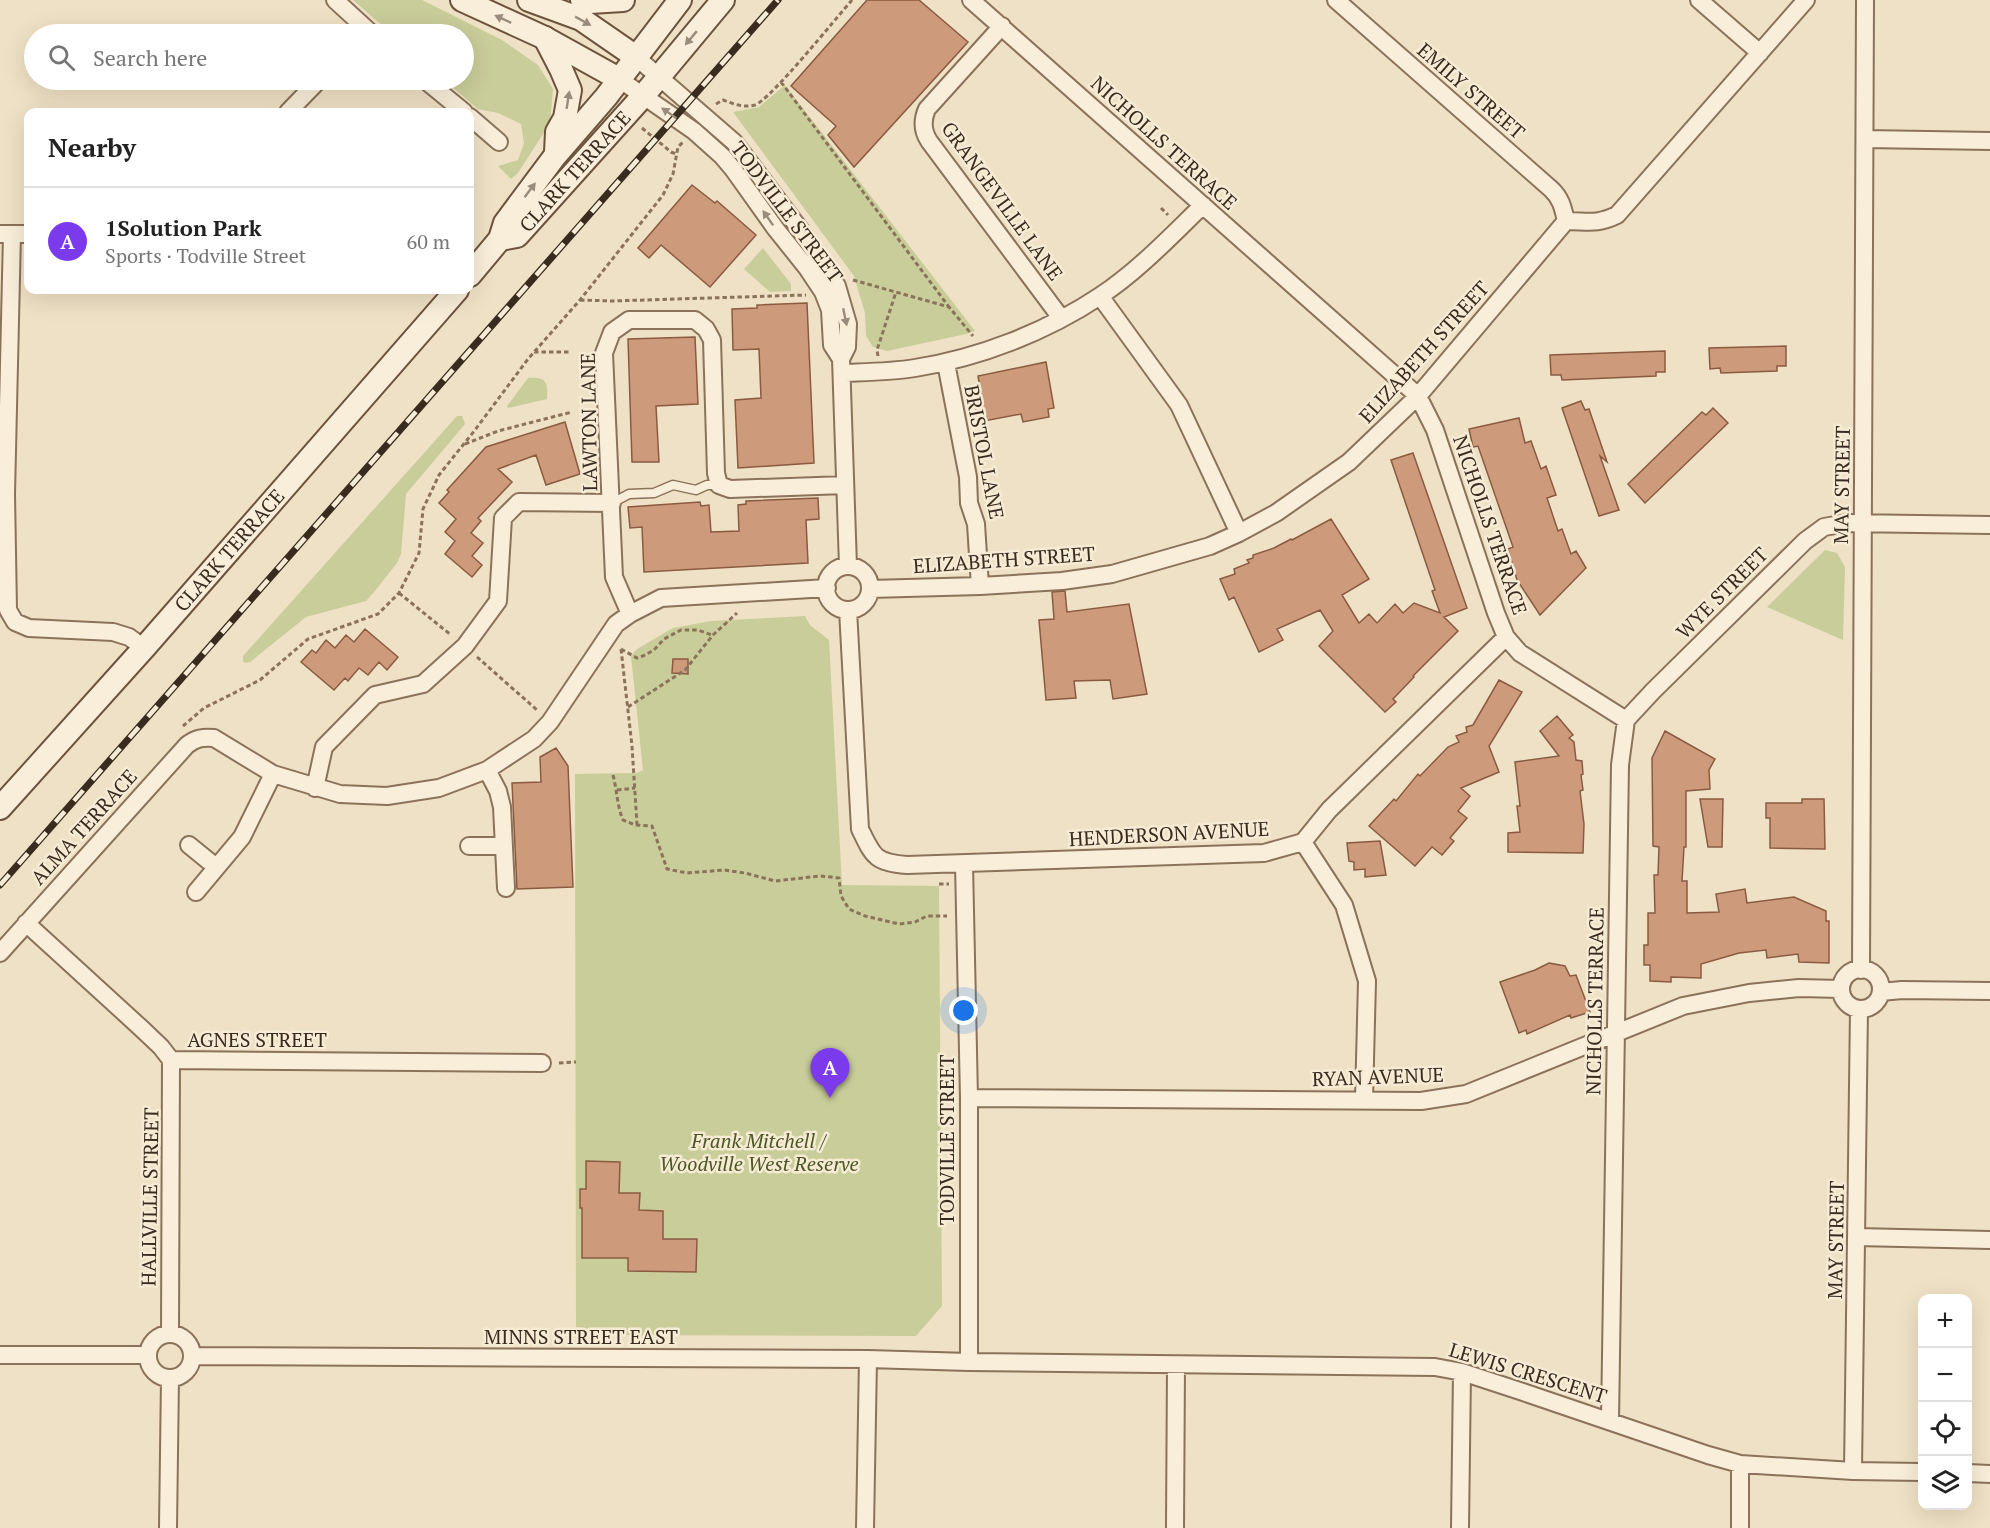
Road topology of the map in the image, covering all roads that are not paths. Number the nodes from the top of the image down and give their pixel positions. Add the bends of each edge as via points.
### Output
1 (335, 0) edge
2 (462, 0) edge
3 (528, 0) edge
4 (582, 0) edge
5 (623, 0) edge
6 (680, 0) edge
7 (723, 0) edge
8 (971, 0) edge
9 (1336, 0) edge
10 (1699, 0) edge
11 (1806, 0) edge
12 (1865, 0) edge
13 (358, 24) edge
14 (1002, 26) junction
15 (545, 38) junction
16 (1760, 53) junction
17 (636, 57) junction
18 (659, 77) junction
19 (619, 79) junction
20 (309, 90) edge
21 (437, 90) edge
22 (643, 96) junction
23 (292, 108) edge
24 (459, 108) edge
25 (474, 120) edge
26 (1864, 139) junction
27 (1990, 141) edge
28 (499, 142) dead end
29 (555, 156) junction
30 (1203, 205) junction
31 (1566, 221) junction
32 (13, 234) edge
33 (501, 239) junction
34 (474, 270) edge
35 (454, 294) edge
36 (1100, 296) junction
37 (1061, 318) junction
38 (946, 363) junction
39 (841, 366) junction
40 (1418, 396) junction
41 (719, 485) junction
42 (845, 485) junction
43 (3, 494) edge
44 (612, 503) junction
45 (1863, 523) junction
46 (1990, 525) edge
47 (1239, 533) junction
48 (848, 566) junction
49 (980, 586) junction
50 (827, 588) junction
51 (870, 589) junction
52 (848, 610) junction
53 (630, 614) junction
54 (1506, 636) junction
55 (144, 648) junction
56 (1626, 720) junction
57 (487, 770) junction
58 (273, 774) junction
59 (315, 788) junction
60 (0, 807) edge
61 (1303, 842) junction
62 (189, 845) dead end
63 (469, 846) dead end
64 (504, 846) junction
65 (964, 864) junction
66 (216, 867) junction
67 (506, 888) dead end
68 (196, 892) dead end
69 (26, 923) junction
70 (0, 953) edge
71 (1861, 970) junction
72 (1841, 989) junction
73 (1990, 991) edge
74 (1881, 992) junction
75 (1859, 1009) junction
76 (1615, 1033) junction
77 (171, 1060) junction
78 (542, 1063) dead end
79 (969, 1098) junction
80 (1364, 1100) junction
81 (1857, 1238) junction
82 (1990, 1240) edge
83 (170, 1334) junction
84 (0, 1355) edge
85 (148, 1355) junction
86 (192, 1356) junction
87 (868, 1359) junction
88 (969, 1362) junction
89 (1176, 1365) junction
90 (1462, 1372) junction
91 (170, 1378) junction
92 (1610, 1420) junction
93 (1740, 1464) junction
94 (1853, 1471) junction
95 (1918, 1472) edge
96 (1972, 1473) edge
97 (1990, 1474) edge
98 (168, 1528) edge
99 (865, 1528) edge
100 (1175, 1528) edge
101 (1460, 1528) edge
102 (1740, 1528) edge

1 - 13 street
15 -> 2 main road
3 -> 17 main road via 581,19
4 - 5 main road
6 - 17 main road, CLARK TERRACE
7 -> 18 main road, CLARK TERRACE
8 - 14 street, NICHOLLS TERRACE
9 - 31 street, EMILY STREET via 1551,189 1563,206
10 - 16 street
11 - 16 street
12 - 26 street, MAY STREET
14 - 30 street, NICHOLLS TERRACE
14 - 37 street, GRANGEVILLE LANE via 927,109 924,130
15 - 19 main road
29 -> 15 main road via 557,132 565,118 570,90
16 - 31 street via 1617,214 1587,223
17 - 18 street, TODVILLE STREET
17 - 19 main road, CLARK TERRACE
18 - 22 main road, CLARK TERRACE
18 -> 39 street, TODVILLE STREET via 708,113 734,142 837,286 848,324
19 - 22 street, TODVILLE STREET
19 - 29 main road, CLARK TERRACE
20 - 23 street
21 - 24 street
22 - 33 main road, CLARK TERRACE via 516,236
39 -> 22 street, TODVILLE STREET via 832,345 830,310 807,268 722,156 688,136
25 - 28 street
26 - 27 street
26 - 45 street, MAY STREET
33 -> 29 main road, CLARK TERRACE via 505,224
30 - 36 street
30 - 40 street, NICHOLLS TERRACE
31 - 40 street, ELIZABETH STREET
32 - 43 street
33 - 34 main road, CLARK TERRACE
35 - 55 main road, CLARK TERRACE
36 - 37 street
36 - 47 street via 1179,405
37 - 38 street via 991,350
38 - 39 street via 879,371
38 - 49 street, BRISTOL LANE via 968,477 969,503 977,529
39 - 42 street, TODVILLE STREET
40 - 47 street, ELIZABETH STREET via 1349,462 1276,513
40 - 54 street, NICHOLLS TERRACE via 1435,430
41 - 42 street via 730,489
41 - 44 lane via 696,490 673,485 654,493 629,494
41 - 44 street, LAWTON LANE via 712,340 706,329 695,320 628,320 612,332 604,353
42 - 48 street, TODVILLE STREET
43 - 55 street via 8,610 15,622 29,628 113,632
44 - 53 street, LAWTON LANE via 614,577
44 - 59 street via 519,502 503,518 498,601 465,646 423,684 375,695 324,747
45 - 46 street, WYE STREET
45 - 56 street, WYE STREET via 1824,527 1804,541
45 - 71 street, MAY STREET
47 - 49 street, ELIZABETH STREET via 1210,546 1112,574
48 - 50 street via 832,574
48 - 51 street via 862,572
49 - 51 street, ELIZABETH STREET
50 - 52 street via 829,599
50 - 53 street via 661,598
51 - 52 street via 865,602
52 - 65 street via 860,829 871,852 887,864
53 - 57 street via 616,624 550,722 534,739
54 - 56 street, NICHOLLS TERRACE via 1520,653
54 - 61 street via 1329,810
55 - 60 main road, CLARK TERRACE
56 - 76 street, NICHOLLS TERRACE via 1620,765
57 - 59 street via 439,788 387,796 340,794
57 - 64 street via 502,807
58 - 59 street
58 - 66 street via 242,837
58 - 69 street, ALMA TERRACE via 214,738 194,739
61 - 65 street, HENDERSON AVENUE via 1264,853
61 - 80 street via 1344,905 1366,981
62 - 66 street
63 - 64 street
64 - 67 street
65 - 79 street, TODVILLE STREET
66 - 68 street
69 - 70 street, ALMA TERRACE
69 - 77 street, AGNES STREET
71 - 72 street via 1847,975
71 - 74 street via 1878,980
72 - 75 street via 1846,1003
72 - 76 street, RYAN AVENUE via 1799,988 1738,995 1683,1006
73 - 74 street
74 - 75 street via 1873,1005
75 - 81 street, MAY STREET
76 - 80 street, RYAN AVENUE via 1466,1094 1420,1101
76 - 92 street, NICHOLLS TERRACE
77 - 78 street, AGNES STREET
77 - 83 street, HALLVILLE STREET
79 - 80 street, RYAN AVENUE
79 - 88 street, TODVILLE STREET
81 - 82 street
81 - 94 street, MAY STREET
83 - 85 street via 153,1342
83 - 86 street via 184,1339
84 - 85 street
85 - 91 street via 155,1372
86 - 87 street, MINNS STREET EAST
86 - 91 street via 186,1370
87 - 88 street, MINNS STREET EAST
87 - 99 street
88 - 89 street, LEWIS CRESCENT
89 - 90 street, LEWIS CRESCENT via 1435,1366
89 - 100 street
90 - 92 street, LEWIS CRESCENT
90 - 101 street
91 - 98 street
92 - 93 street, LEWIS CRESCENT
93 - 94 street, LEWIS CRESCENT
93 - 102 street
94 - 95 street, LEWIS CRESCENT
96 - 97 street

